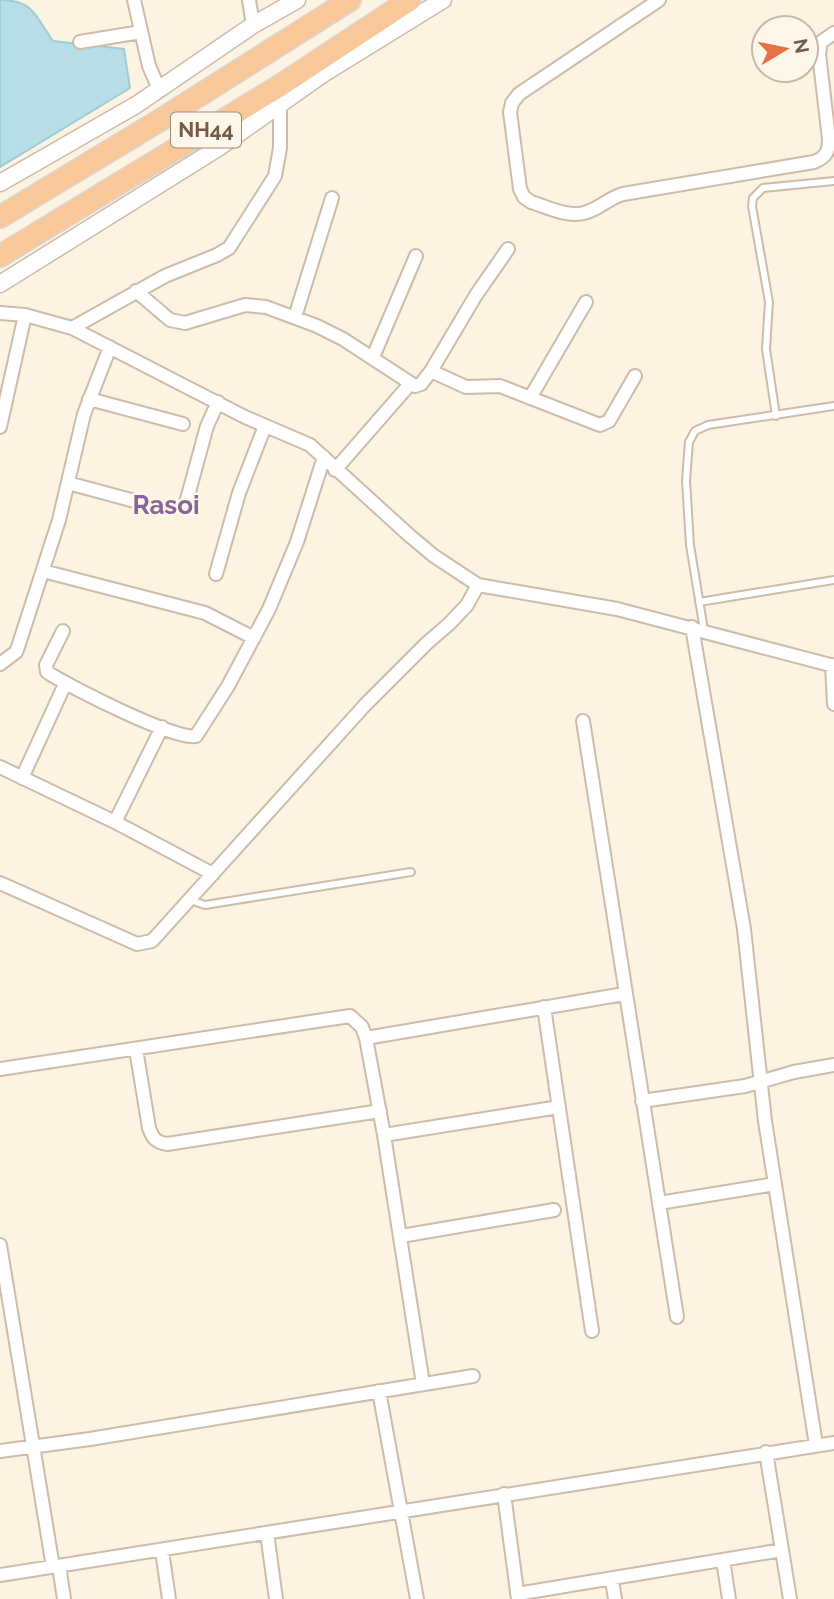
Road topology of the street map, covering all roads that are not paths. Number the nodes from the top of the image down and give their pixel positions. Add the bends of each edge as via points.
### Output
1 (134, 0) edge
2 (249, 0) edge
3 (297, 0) edge
4 (350, 0) edge
5 (410, 0) edge
6 (443, 0) edge
7 (650, 2) edge
8 (253, 25) junction
9 (141, 32) junction
10 (834, 33) edge
11 (80, 42) dead end
12 (159, 89) junction
13 (280, 104) junction
14 (834, 181) edge
15 (0, 183) edge
16 (332, 198) dead end
17 (0, 217) edge
18 (508, 249) dead end
19 (0, 256) edge
20 (416, 256) dead end
21 (0, 284) edge
22 (136, 291) junction
23 (586, 302) dead end
24 (0, 313) edge
25 (25, 316) junction
26 (295, 317) junction
27 (72, 328) junction
28 (110, 346) junction
29 (373, 357) junction
30 (431, 371) junction
31 (635, 376) dead end
32 (410, 384) junction
33 (530, 398) junction
34 (89, 399) junction
35 (4, 400) edge
36 (218, 402) junction
37 (834, 407) edge
38 (776, 416) junction
39 (183, 424) dead end
40 (265, 426) junction
41 (0, 427) edge
42 (324, 457) junction
43 (335, 470) junction
44 (68, 483) junction
45 (142, 503) dead end
46 (186, 503) dead end
47 (43, 571) junction
48 (216, 574) dead end
49 (834, 580) edge
50 (478, 585) junction
51 (699, 602) junction
52 (698, 629) junction
53 (63, 631) dead end
54 (254, 638) junction
55 (0, 663) edge
56 (833, 665) edge
57 (65, 684) junction
58 (834, 697) edge
59 (583, 721) dead end
60 (162, 727) junction
61 (0, 767) edge
62 (22, 778) junction
63 (115, 822) junction
64 (411, 872) dead end
65 (213, 874) junction
66 (0, 883) edge
67 (193, 896) junction
68 (625, 994) junction
69 (544, 1007) junction
70 (366, 1038) junction
71 (136, 1049) junction
72 (834, 1065) edge
73 (0, 1069) edge
74 (760, 1081) junction
75 (642, 1101) junction
76 (559, 1107) junction
77 (380, 1111) junction
78 (384, 1135) junction
79 (775, 1184) junction
80 (659, 1203) junction
81 (554, 1210) dead end
82 (401, 1236) junction
83 (0, 1245) edge
84 (677, 1317) dead end
85 (592, 1331) dead end
86 (473, 1376) dead end
87 (423, 1384) junction
88 (379, 1391) junction
89 (834, 1443) edge
90 (816, 1445) junction
91 (33, 1447) junction
92 (0, 1451) edge
93 (766, 1452) junction
94 (504, 1494) junction
95 (400, 1511) junction
96 (267, 1533) junction
97 (782, 1550) junction
98 (162, 1551) junction
99 (723, 1560) junction
100 (56, 1567) junction
101 (0, 1576) edge
102 (612, 1580) junction
103 (518, 1596) edge
104 (64, 1599) edge
105 (169, 1599) edge
106 (276, 1599) edge
107 (416, 1599) edge
108 (615, 1599) edge
109 (729, 1599) edge
110 (790, 1599) edge

1 - 9 street
2 - 8 street
3 - 8 street
4 - 17 highway, NH44
5 - 19 highway, NH44 via 281,85
6 - 13 street
7 - 10 street via 512,103 510,123 520,189 531,202 579,214 610,197 824,157 829,139 819,54 821,42
8 - 12 street
9 - 11 street
9 - 12 street
12 - 15 street
13 - 21 street
13 - 22 street via 281,148 275,176 237,239 218,255
14 - 38 lane via 763,188 753,198 769,302 766,349
16 - 26 street
18 - 30 street
20 - 29 street
22 - 26 street via 176,322 244,305
22 - 27 street
23 - 33 street
24 - 25 street
25 - 27 street
25 - 35 street
26 - 29 street
27 - 28 street
28 - 34 street
28 - 36 street
29 - 32 street
30 - 32 street via 421,384
30 - 33 street via 466,387 500,386
31 - 33 street via 606,424 592,423
32 - 43 street
34 - 39 street
34 - 44 street
35 - 41 street
36 - 40 street
36 - 46 street via 203,436
37 - 38 lane
38 - 51 lane via 708,425 695,431 689,442 687,508
40 - 42 street via 293,436
40 - 48 street
42 - 43 street
42 - 54 street via 297,542
43 - 50 street via 434,556
44 - 45 street
44 - 47 street
47 - 54 street via 205,613
47 - 55 street via 16,652
49 - 51 lane
50 - 52 street via 617,609
50 - 65 street via 467,605 365,705
51 - 52 lane
52 - 56 street
52 - 74 street via 744,929
53 - 57 street via 45,670
54 - 60 street via 196,736
56 - 58 street
57 - 60 street
57 - 62 street
59 - 68 street
60 - 63 street
61 - 62 street
62 - 63 street
63 - 65 street
64 - 67 lane via 205,905
65 - 67 street
66 - 67 street via 137,944 152,941
68 - 69 street
68 - 75 street
69 - 70 street
69 - 76 street
70 - 71 street via 358,1020 342,1016
70 - 77 street
71 - 73 street
71 - 77 street via 149,1128 159,1143
72 - 74 street
74 - 75 street
74 - 79 street
75 - 80 street
76 - 78 street
76 - 85 street
77 - 78 street
78 - 82 street
79 - 80 street
79 - 90 street
80 - 84 street
81 - 82 street
82 - 87 street
83 - 91 street
86 - 87 street
87 - 88 street
88 - 91 street
88 - 95 street
89 - 90 street
90 - 93 street
91 - 92 street
91 - 100 street
93 - 94 street
93 - 97 street
94 - 95 street
94 - 103 street
95 - 96 street
95 - 107 street
96 - 98 street
96 - 106 street
97 - 99 street
97 - 110 street
98 - 100 street
98 - 105 street
99 - 102 street
99 - 109 street
100 - 101 street
100 - 104 street
102 - 103 street
102 - 108 street

